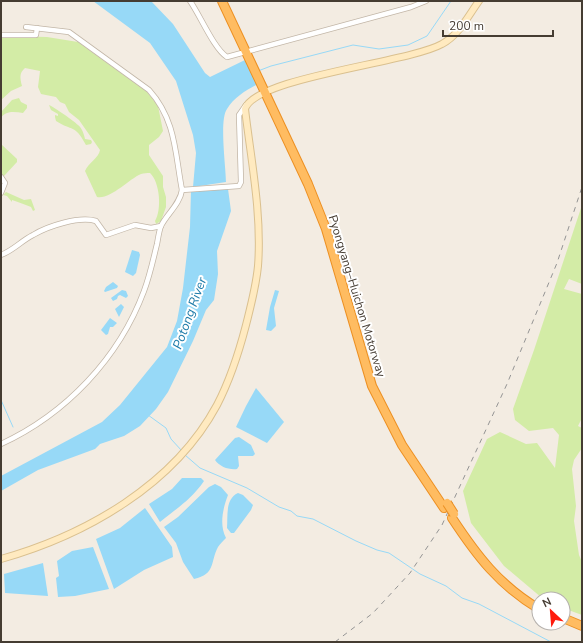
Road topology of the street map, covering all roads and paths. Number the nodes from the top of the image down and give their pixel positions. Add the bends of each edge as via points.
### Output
1 (190, 1) edge
2 (222, 1) edge
3 (226, 1) edge
4 (426, 1) edge
5 (479, 1) edge
6 (26, 27) dead end
7 (37, 28) junction
8 (1, 34) edge
9 (249, 52) junction
10 (267, 90) junction
11 (247, 104) junction
12 (1, 177) edge
13 (182, 190) junction
14 (1, 193) edge
15 (161, 226) junction
16 (1, 255) edge
17 (1, 444) edge
18 (453, 516) junction
19 (1, 559) edge
20 (531, 599) edge
21 (531, 604) edge
22 (571, 621) edge
23 (571, 625) edge
24 (582, 626) edge
25 (582, 630) edge

1 - 9 street via 224,55 230,57
2 - 9 highway, Pyongyang–Huichon Motorway
3 - 9 highway, Pyongyang–Huichon Motorway
4 - 9 street
5 - 10 main road via 460,29 435,48
6 - 7 street
7 - 8 street via 36,35
7 - 13 street via 69,32 144,86 157,99 172,129
9 - 10 highway, Pyongyang–Huichon Motorway
10 - 11 main road
10 - 18 highway, Pyongyang–Huichon Motorway, bridge via 330,226 364,350 380,394 404,440
11 - 13 street via 243,106 239,115 239,186
11 - 19 main road via 245,109 259,243 255,293 241,344 217,404 192,441 153,482 88,524 29,550
12 - 14 street via 5,184
13 - 15 street via 179,200
15 - 16 street via 135,226 106,235 96,221 81,219 32,235 16,248
15 - 17 street via 150,274 132,320 120,341 94,375 55,411 30,429
18 - 20 highway, Pyongyang–Huichon Motorway via 484,558 519,592
18 - 21 highway, Pyongyang–Huichon Motorway via 483,563
22 - 24 highway
23 - 25 highway

